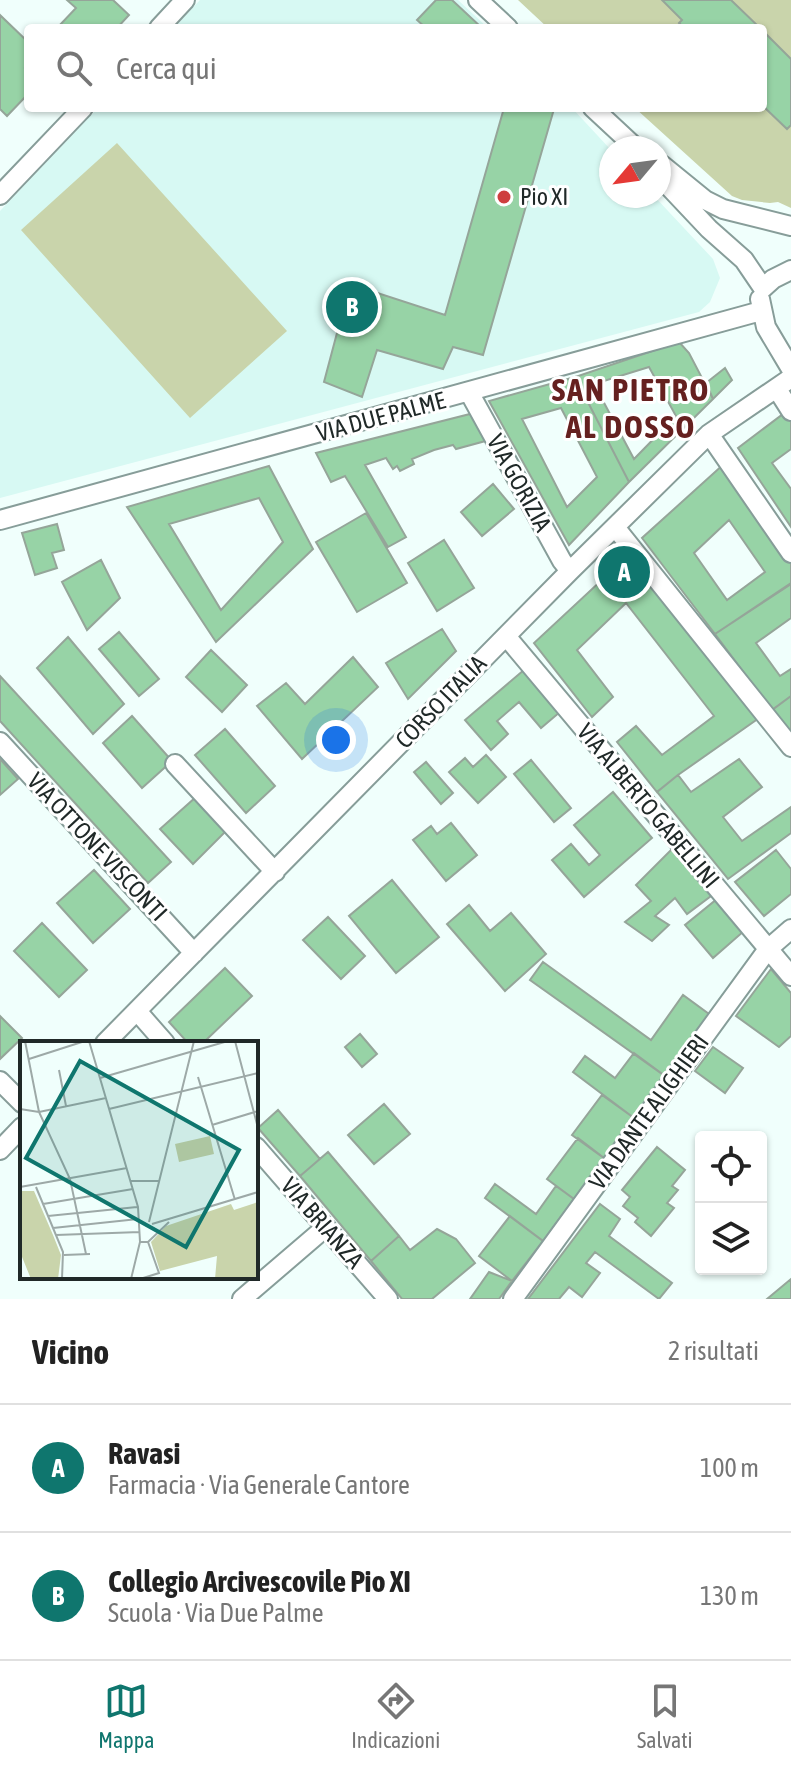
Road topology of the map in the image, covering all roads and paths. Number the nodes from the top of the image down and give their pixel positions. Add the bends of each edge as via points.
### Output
1 (185, 0) edge
2 (478, 0) edge
3 (163, 24) edge
4 (504, 24) edge
5 (79, 112) edge
6 (597, 112) edge
7 (624, 136) edge
8 (671, 173) edge
9 (671, 189) edge
10 (0, 195) edge
11 (791, 226) edge
12 (791, 270) edge
13 (763, 288) junction
14 (761, 311) junction
15 (791, 369) edge
16 (784, 383) edge
17 (469, 392) junction
18 (791, 411) edge
19 (709, 434) junction
20 (0, 520) edge
21 (615, 527) junction
22 (791, 553) edge
23 (570, 571) junction
24 (506, 636) junction
25 (0, 742) edge
26 (791, 747) edge
27 (175, 764) dead end
28 (275, 872) junction
29 (791, 929) edge
30 (768, 949) junction
31 (194, 953) junction
32 (791, 976) edge
33 (137, 1011) junction
34 (107, 1041) edge
35 (163, 1041) edge
36 (0, 1081) edge
37 (20, 1101) edge
38 (20, 1129) edge
39 (258, 1149) edge
40 (0, 1150) edge
41 (326, 1227) junction
42 (242, 1299) edge
43 (388, 1299) edge
44 (513, 1299) edge

1 - 3 street
2 - 4 street
5 - 10 street
6 - 7 street
8 - 11 street via 723,209
9 - 13 street via 744,260
12 - 13 street
13 - 14 street
14 - 15 street
14 - 17 street, VIA DUE PALME
16 - 18 street
16 - 19 street, CORSO ITALIA
17 - 20 street, VIA DUE PALME
17 - 23 street, VIA GORIZIA
19 - 21 street, CORSO ITALIA
19 - 22 street
21 - 23 street, CORSO ITALIA
21 - 26 street
23 - 24 street, CORSO ITALIA
24 - 28 street, CORSO ITALIA
24 - 30 street, VIA ALBERTO GABELLINI
25 - 31 street, VIA OTTONE VISCONTI
27 - 28 street
28 - 31 street, CORSO ITALIA
29 - 30 street, VIA DANTE ALIGHIERI
30 - 32 street, VIA ALBERTO GABELLINI
30 - 44 street, VIA DANTE ALIGHIERI
31 - 33 street, CORSO ITALIA
33 - 34 street, CORSO ITALIA
33 - 35 street
36 - 37 street
38 - 40 street
39 - 41 street, VIA BRIANZA
41 - 42 street
41 - 43 street, VIA BRIANZA

